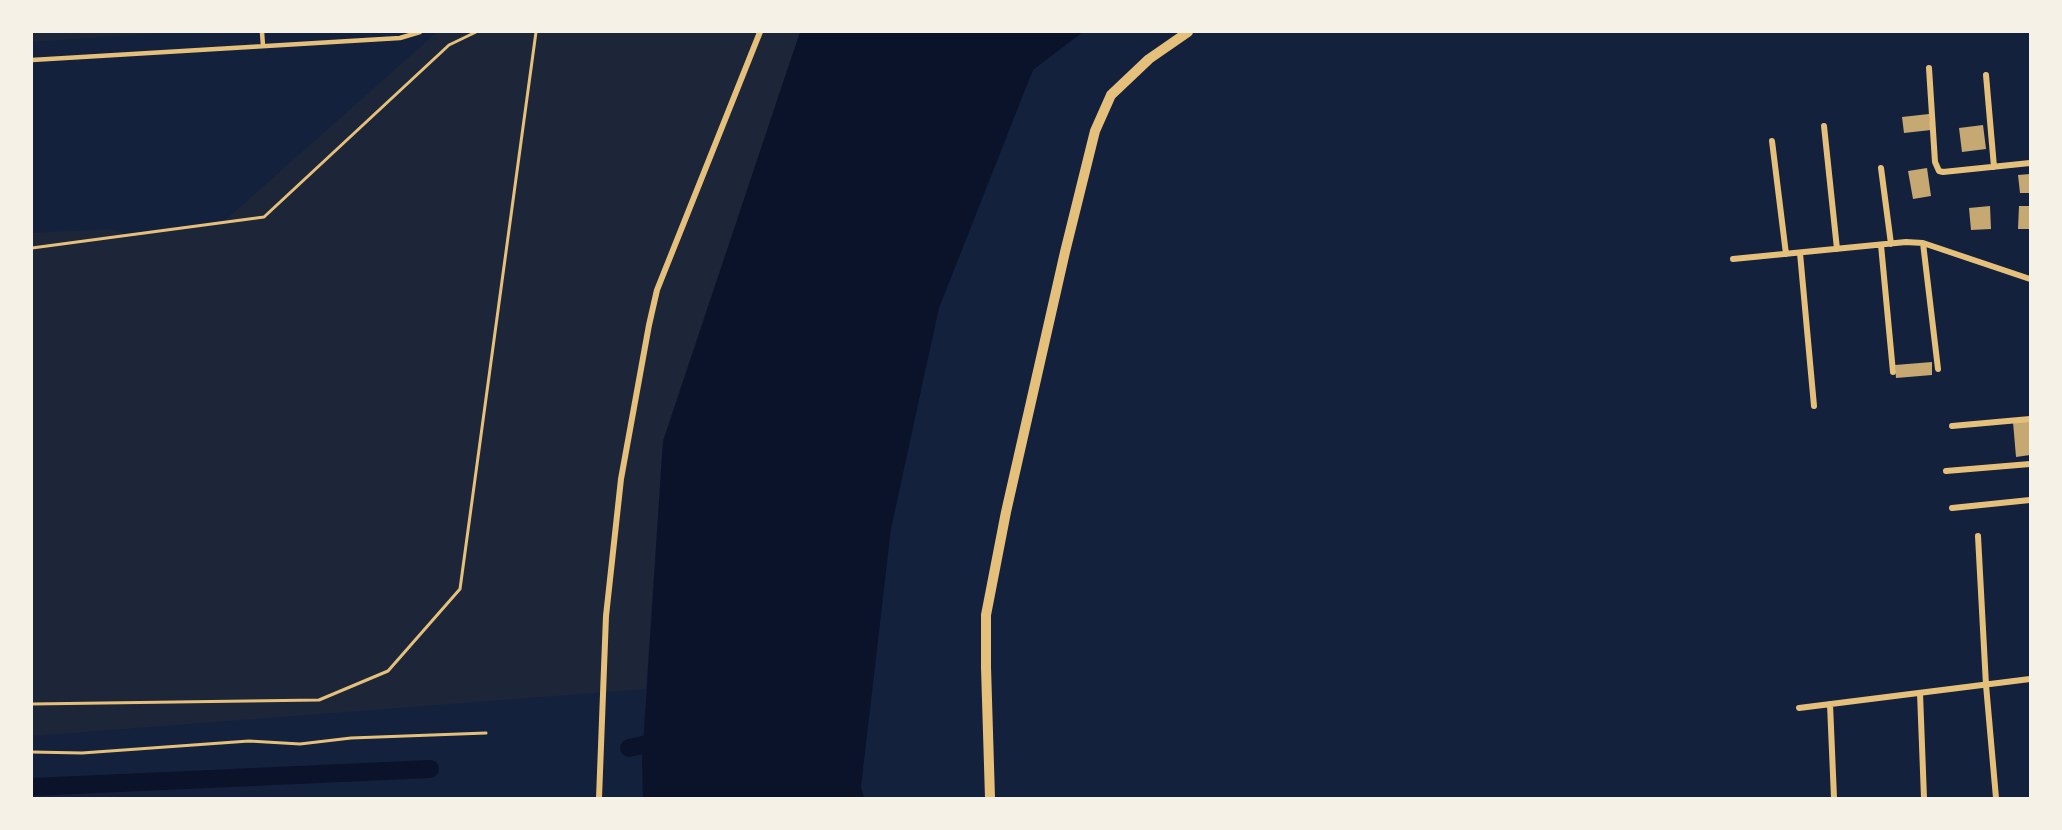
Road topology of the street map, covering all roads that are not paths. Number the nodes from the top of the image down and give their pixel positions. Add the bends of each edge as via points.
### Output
1 (262, 32) edge
2 (420, 32) edge
3 (760, 32) edge
4 (1188, 32) edge
5 (263, 46) junction
6 (32, 60) edge
7 (1929, 68) dead end
8 (1986, 75) dead end
9 (1824, 126) dead end
10 (1772, 141) dead end
11 (2031, 163) edge
12 (1994, 167) junction
13 (1881, 168) dead end
14 (1923, 243) junction
15 (1891, 244) junction
16 (1881, 245) junction
17 (1837, 249) junction
18 (1800, 253) junction
19 (1786, 254) junction
20 (1733, 259) dead end
21 (2031, 279) edge
22 (1938, 369) dead end
23 (1893, 372) dead end
24 (1814, 406) dead end
25 (2031, 419) edge
26 (1952, 426) dead end
27 (2031, 464) edge
28 (1946, 471) dead end
29 (2031, 500) edge
30 (1952, 508) dead end
31 (1978, 536) dead end
32 (2031, 679) edge
33 (1986, 685) junction
34 (1920, 693) junction
35 (1830, 704) junction
36 (1799, 708) dead end
37 (599, 798) edge
38 (990, 798) edge
39 (1834, 798) edge
40 (1924, 798) edge
41 (1996, 798) edge

1 - 5 lane
2 - 5 lane via 400,38
3 - 37 street via 657,291 649,326 621,479 609,593
4 - 38 street via 1149,59 1112,95 1095,131 1006,512 986,615
5 - 6 lane
7 - 12 street via 1936,167 1942,172
8 - 12 street
9 - 17 street
10 - 19 street
11 - 12 street
13 - 15 street
14 - 15 street
14 - 21 street
14 - 22 street
15 - 16 street
16 - 17 street
16 - 23 street
17 - 18 street
18 - 19 street
18 - 24 street
19 - 20 street
25 - 26 street
27 - 28 street
29 - 30 street
31 - 33 street
32 - 33 street
33 - 34 street
33 - 41 street
34 - 35 street
34 - 40 street
35 - 36 street
35 - 39 street

